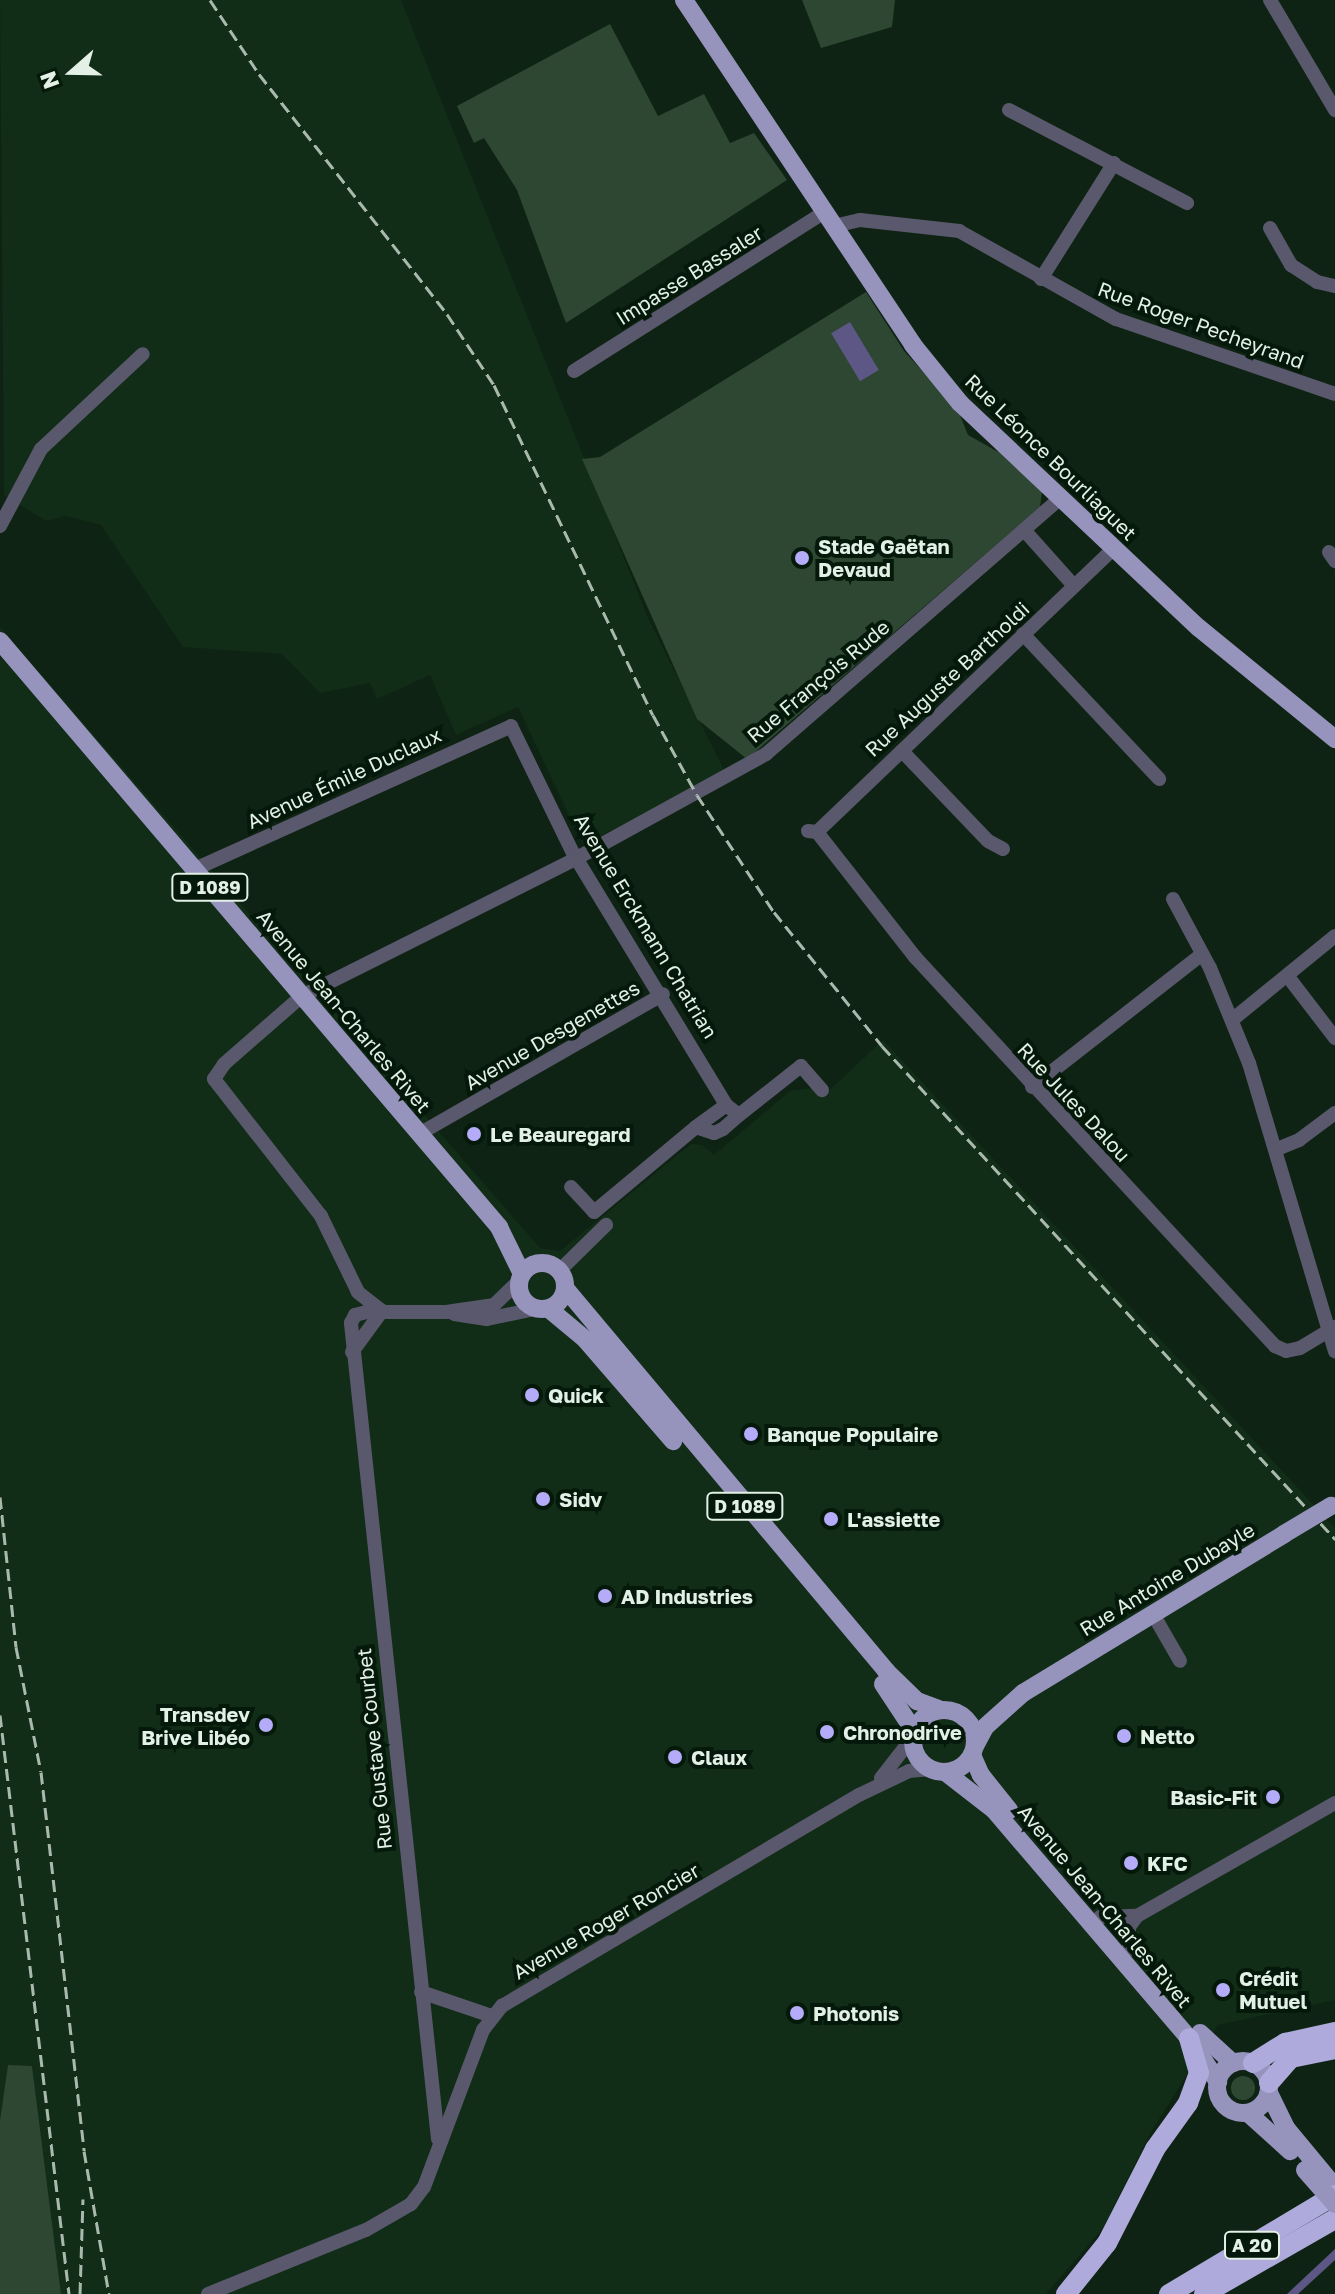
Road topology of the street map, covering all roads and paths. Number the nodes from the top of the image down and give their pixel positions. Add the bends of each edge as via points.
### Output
1 (684, 0) edge
2 (1270, 0) edge
3 (1009, 110) dead end
4 (1335, 110) edge
5 (1114, 163) junction
6 (1187, 203) dead end
7 (830, 220) junction
8 (1270, 228) dead end
9 (1041, 279) junction
10 (1335, 286) edge
11 (143, 354) dead end
12 (574, 371) dead end
13 (1335, 394) edge
14 (1061, 498) junction
15 (0, 526) edge
16 (1024, 530) junction
17 (1113, 549) junction
18 (1074, 586) junction
19 (1023, 634) junction
20 (0, 641) edge
21 (1239, 662) junction
22 (511, 726) joint
23 (1335, 739) edge
24 (902, 751) junction
25 (1335, 752) edge
26 (1159, 779) dead end
27 (812, 832) joint
28 (1003, 849) dead end
29 (577, 858) junction
30 (195, 869) junction
31 (1173, 899) dead end
32 (1335, 936) edge
33 (1202, 954) junction
34 (1289, 978) junction
35 (663, 994) junction
36 (302, 996) junction
37 (1232, 1020) junction
38 (1335, 1038) edge
39 (1032, 1087) junction
40 (822, 1090) dead end
41 (726, 1105) junction
42 (1335, 1113) edge
43 (739, 1115) junction
44 (696, 1127) junction
45 (419, 1134) junction
46 (1277, 1149) junction
47 (571, 1187) dead end
48 (606, 1225) dead end
49 (499, 1227) junction
50 (340, 1260) junction
51 (557, 1274) junction
52 (520, 1277) junction
53 (542, 1309) junction
54 (354, 1310) junction
55 (382, 1311) junction
56 (446, 1312) junction
57 (1332, 1329) edge
58 (355, 1334) junction
59 (1335, 1351) edge
60 (1333, 1505) edge
61 (1153, 1614) junction
62 (1180, 1661) dead end
63 (1023, 1693) junction
64 (939, 1709) junction
65 (964, 1716) junction
66 (913, 1734) junction
67 (974, 1751) junction
68 (938, 1770) junction
69 (859, 1795) junction
70 (1335, 1803) edge
71 (1137, 1916) junction
72 (1100, 1917) junction
73 (1129, 1950) junction
74 (421, 1992) junction
75 (492, 2016) junction
76 (1335, 2032) edge
77 (1189, 2038) junction
78 (1335, 2049) edge
79 (1243, 2063) junction
80 (1218, 2082) junction
81 (1269, 2088) junction
82 (1248, 2113) junction
83 (438, 2139) junction
84 (1310, 2167) junction
85 (1335, 2187) edge
86 (1335, 2195) edge
87 (1335, 2204) edge
88 (1335, 2219) edge
89 (208, 2294) edge
90 (1066, 2294) edge
91 (1169, 2294) edge
92 (1204, 2294) edge

1 - 7 main road, Rue Léonce Bourliaguet
2 - 4 street
3 - 5 street
5 - 6 street
5 - 9 street
7 - 9 street, Rue Roger Pecheyrand via 959,231
7 - 12 street, Impasse Bassaler
7 - 14 main road, Rue Léonce Bourliaguet via 913,345 960,403
8 - 10 street via 1291,265 1317,282
9 - 13 street, Rue Roger Pecheyrand via 1116,319
11 - 15 street via 41,449
14 - 16 street, Rue François Rude
14 - 17 main road, Rue Léonce Bourliaguet
16 - 18 street
16 - 29 street, Rue François Rude via 766,754
17 - 18 street, Rue Auguste Bartholdi
17 - 21 main road, Rue Léonce Bourliaguet
18 - 19 street, Rue Auguste Bartholdi
19 - 24 street, Rue Auguste Bartholdi
19 - 26 street
20 - 30 main road, Avenue Jean-Charles Rivet / D 1089
21 - 23 main road, Rue Léonce Bourliaguet
21 - 25 main road, Rue Léonce Bourliaguet via 1254,682
22 - 29 street, Avenue Erckmann Chatrian
22 - 30 street, Avenue Émile Duclaux
24 - 27 street, Rue Auguste Bartholdi
24 - 28 street via 988,841
27 - 39 street, Rue Jules Dalou
29 - 35 street, Avenue Erckmann Chatrian
29 - 36 street, Rue François Rude
30 - 36 main road, Avenue Jean-Charles Rivet / D 1089
31 - 33 street
32 - 34 street via 1293,966
33 - 37 street
33 - 39 street
34 - 37 street
34 - 38 street
35 - 41 street, Avenue Erckmann Chatrian
35 - 45 street, Avenue Desgenettes
36 - 45 main road, Avenue Jean-Charles Rivet / D 1089
36 - 50 street, Rue François Rude via 224,1064 214,1079 321,1216
37 - 46 street
39 - 57 street, Rue Jules Dalou via 1275,1346 1286,1351 1300,1348
40 - 43 street via 801,1066
41 - 43 street
41 - 44 street
42 - 46 street
43 - 44 street via 714,1133
44 - 47 street via 594,1212
45 - 49 main road, Avenue Jean-Charles Rivet / D 1089
46 - 57 street
48 - 51 street
49 - 51 main road, Avenue Jean-Charles Rivet
49 - 52 main road, Avenue Jean-Charles Rivet / D 1089
50 - 54 street
50 - 55 street via 358,1292
51 - 52 main road via 527,1266
51 - 53 main road
51 - 64 main road, Avenue Jean-Charles Rivet / D 1089 via 886,1671 917,1701
52 - 53 main road, Avenue Jean-Charles Rivet via 523,1301
52 - 56 street via 494,1305
53 - 56 street via 487,1319
53 - 66 main road, D 1089 via 601,1356 875,1674
54 - 55 street
54 - 58 street, Rue Gustave Courbet
55 - 56 street
55 - 58 street
57 - 59 street
58 - 74 street, Rue Gustave Courbet via 351,1354
60 - 61 main road, Rue Antoine Dubayle, bridge
61 - 62 street
61 - 63 main road, Rue Antoine Dubayle
63 - 65 main road, Rue Antoine Dubayle
63 - 67 main road, Rue Antoine Dubayle via 985,1727
64 - 65 main road
64 - 66 main road via 922,1718
65 - 67 main road via 973,1728
66 - 68 main road via 915,1753
66 - 69 street, Avenue Roger Roncier via 901,1759
67 - 68 main road via 961,1767
67 - 72 main road, Avenue Jean-Charles Rivet via 994,1793
68 - 69 street, Avenue Roger Roncier via 909,1771
68 - 77 main road, Avenue Jean-Charles Rivet via 994,1810
69 - 75 street, Avenue Roger Roncier
70 - 71 street
71 - 72 street
71 - 73 street via 1129,1927
72 - 73 main road, Avenue Jean-Charles Rivet
73 - 79 main road, Avenue Jean-Charles Rivet via 1213,2048
74 - 75 street
74 - 83 street, Rue Gustave Courbet
75 - 83 street
76 - 79 highway via 1285,2043
77 - 80 main road, Avenue Jean-Charles Rivet
77 - 90 highway via 1199,2073 1188,2103 1155,2149 1107,2243
78 - 81 highway via 1291,2058
79 - 80 main road
79 - 81 main road
80 - 82 main road via 1227,2108
81 - 82 main road via 1261,2106
81 - 84 main road
82 - 84 main road
83 - 89 street via 424,2187 392,2218
84 - 85 main road
84 - 87 main road, bridge
86 - 91 highway, A 20
88 - 92 highway, A 20

